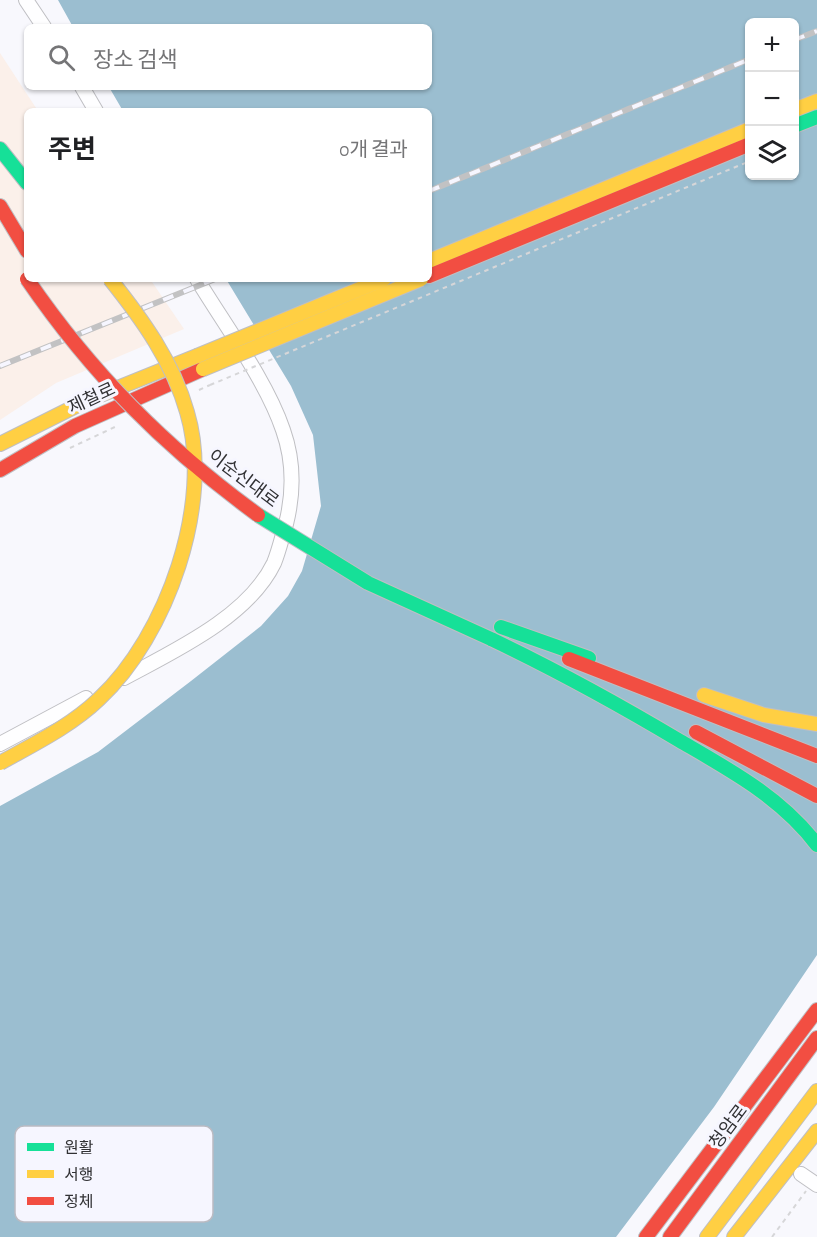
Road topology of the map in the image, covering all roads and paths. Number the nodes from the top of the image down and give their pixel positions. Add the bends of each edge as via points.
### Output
1 (26, 0) edge
2 (42, 24) edge
3 (84, 90) edge
4 (817, 101) edge
5 (94, 108) edge
6 (799, 108) edge
7 (817, 117) edge
8 (799, 124) edge
9 (745, 131) edge
10 (745, 146) edge
11 (0, 149) edge
12 (745, 162) edge
13 (24, 179) edge
14 (0, 206) edge
15 (24, 246) edge
16 (432, 260) edge
17 (432, 275) edge
18 (29, 282) edge
19 (46, 282) edge
20 (112, 282) edge
21 (199, 282) edge
22 (377, 282) edge
23 (413, 282) edge
24 (200, 362) junction
25 (190, 394) dead end
26 (120, 424) dead end
27 (0, 444) edge
28 (68, 449) dead end
29 (208, 457) dead end
30 (0, 470) edge
31 (273, 505) dead end
32 (363, 563) dead end
33 (421, 591) dead end
34 (491, 623) junction
35 (491, 639) junction
36 (668, 717) dead end
37 (817, 724) edge
38 (688, 728) dead end
39 (0, 744) edge
40 (817, 756) edge
41 (0, 763) edge
42 (817, 796) edge
43 (817, 845) edge
44 (816, 1011) edge
45 (817, 1038) edge
46 (817, 1091) edge
47 (817, 1131) edge
48 (810, 1180) edge
49 (646, 1237) edge
50 (670, 1237) edge
51 (707, 1237) edge
52 (734, 1237) edge
53 (772, 1237) edge

1 - 2 street
3 - 5 street
4 - 6 main road
7 - 8 main road
9 - 16 main road
10 - 17 main road
11 - 13 main road
12 - 25 path, bridge
14 - 15 main road
18 - 35 main road, 이순신대로, bridge via 108,386 152,429 226,490 353,575
19 - 29 main road, 이순신대로 via 115,371
20 - 41 main road, bridge via 149,330 184,403 192,433 193,471 187,541 174,586 151,632 109,690 60,728
21 - 39 street via 283,429 292,472 291,501 274,563 246,600 180,648
22 - 24 main road, bridge
23 - 24 main road, bridge
24 - 27 main road, 제철로 via 88,400
24 - 30 main road, 제철로 via 75,426
26 - 28 path
31 - 32 main road, 이순신대로
33 - 34 main road
34 - 37 main road via 764,715
34 - 40 main road via 599,672
35 - 36 main road via 536,653
35 - 43 main road via 600,692 710,759 786,810
38 - 42 main road
44 - 49 main road
45 - 50 main road, 청암로
46 - 51 main road
47 - 52 main road
48 - 53 path via 805,1194

